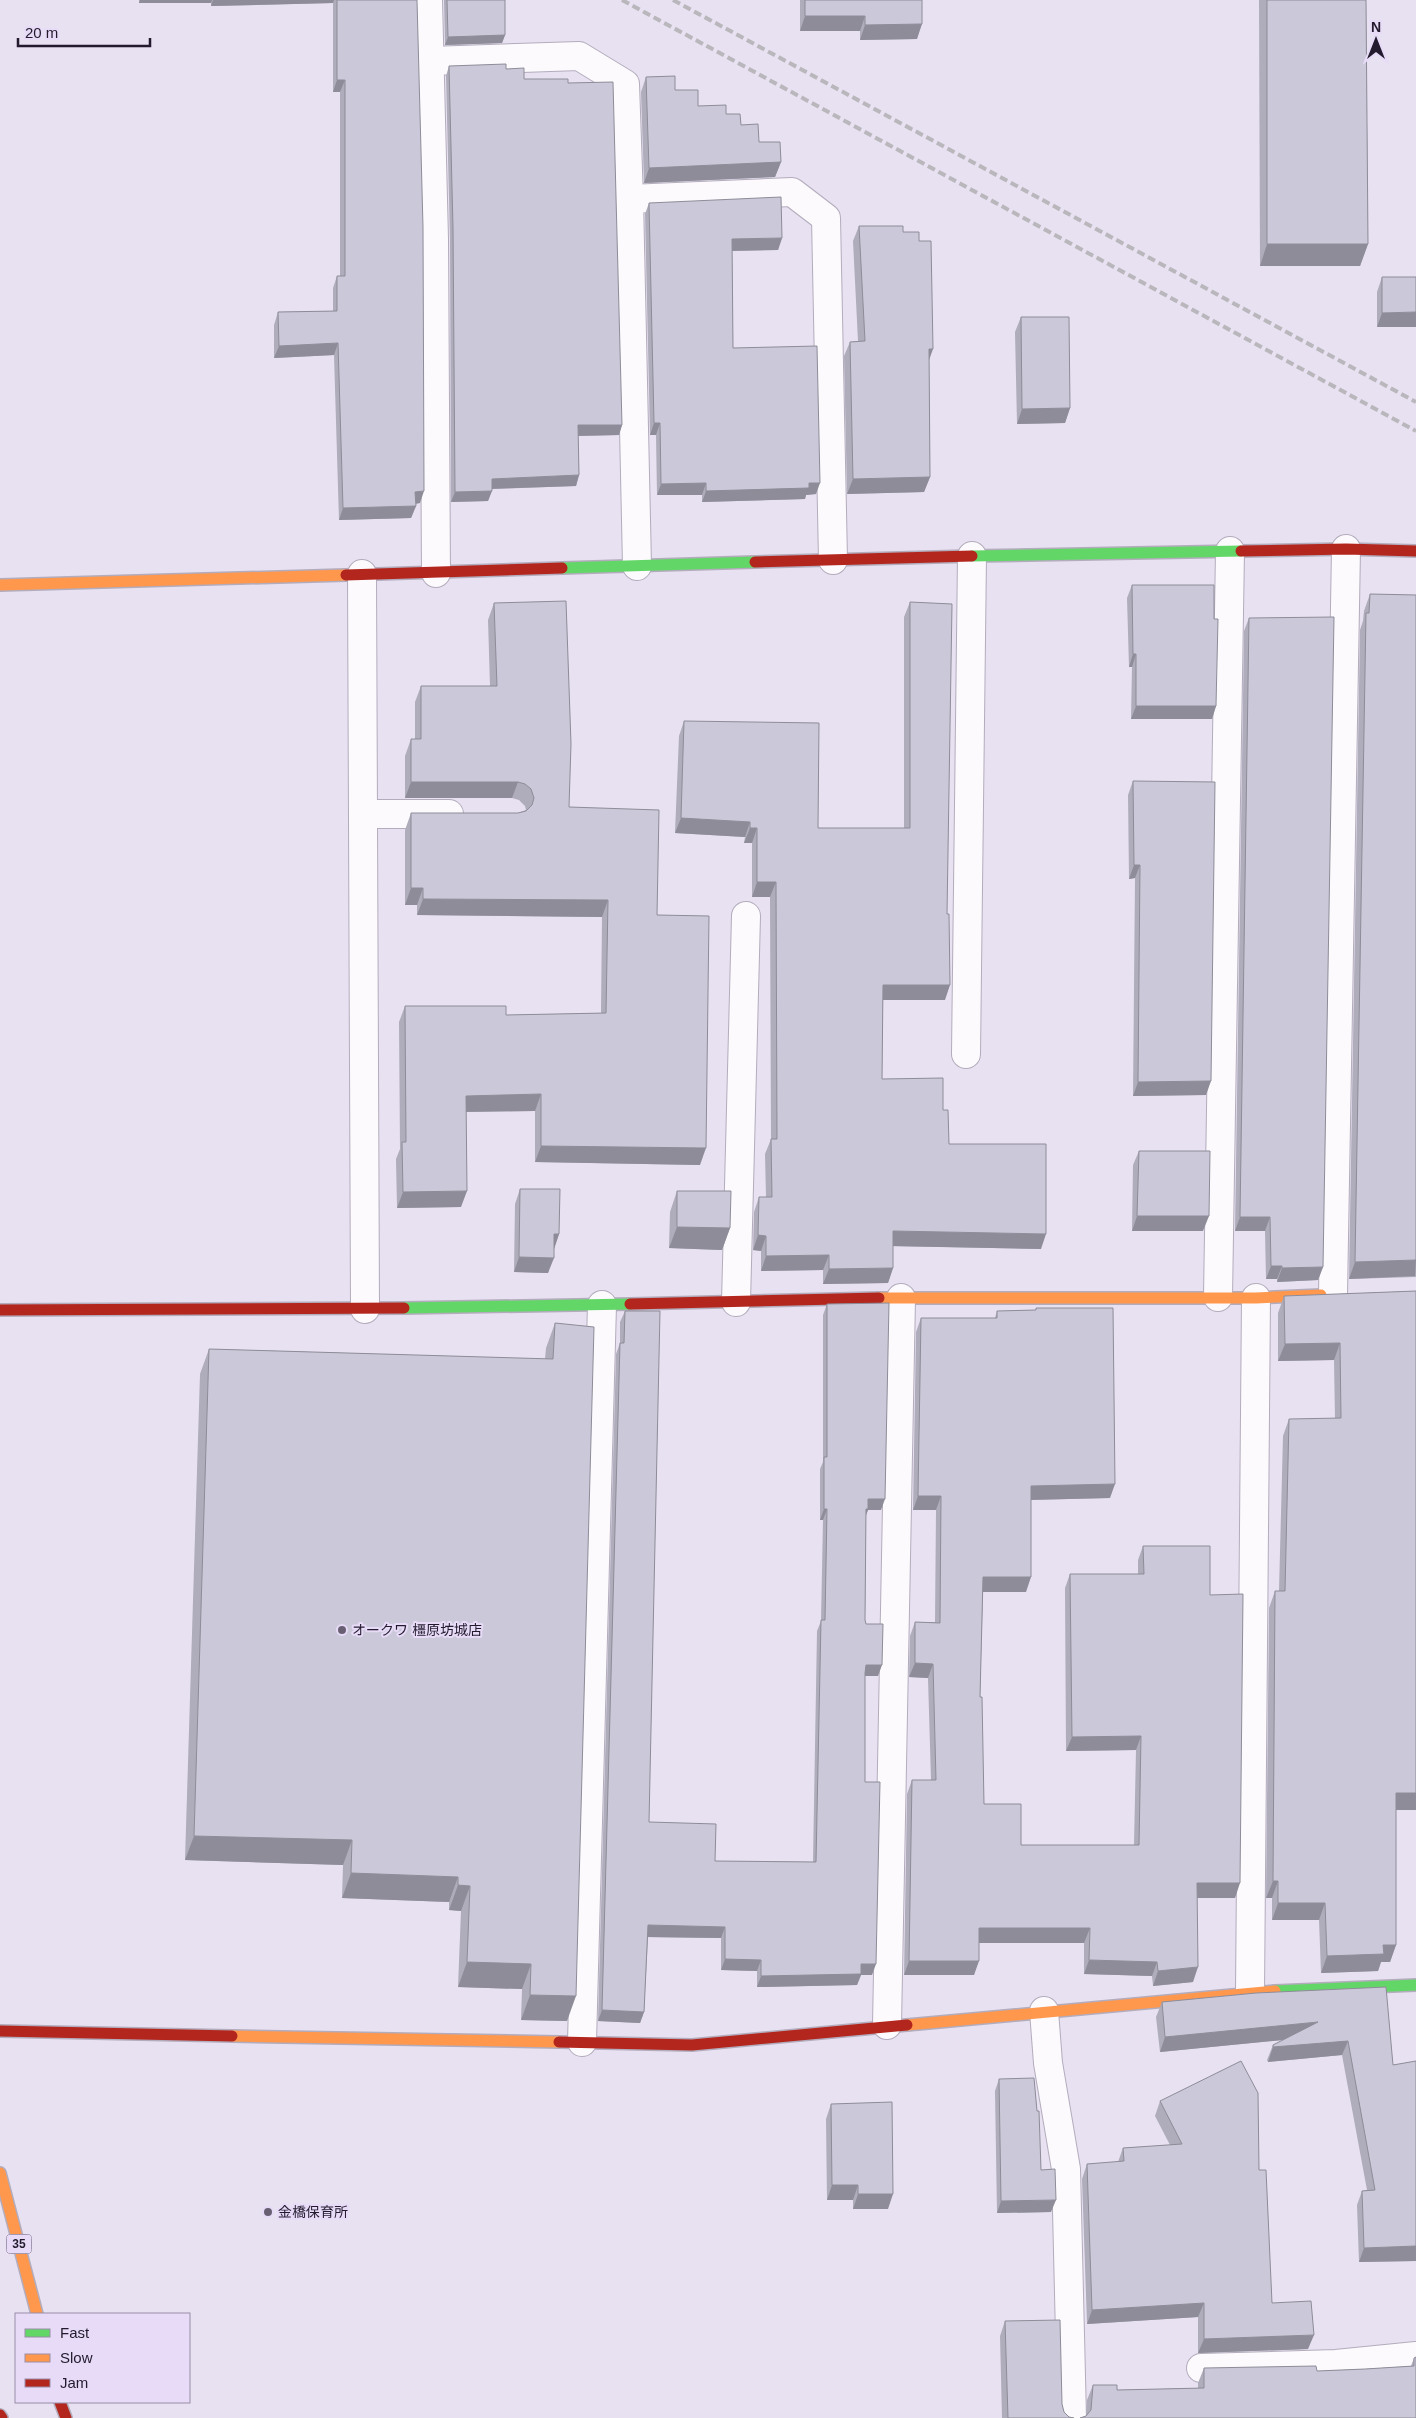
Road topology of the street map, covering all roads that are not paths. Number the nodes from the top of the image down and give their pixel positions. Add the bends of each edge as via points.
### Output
1 (428, 0) edge
2 (430, 61) junction
3 (629, 199) junction
4 (1346, 549) junction
5 (1230, 550) junction
6 (1416, 551) edge
7 (972, 556) junction
8 (833, 560) junction
9 (637, 566) junction
10 (436, 572) junction
11 (362, 574) junction
12 (0, 584) edge
13 (363, 814) junction
14 (472, 814) edge
15 (746, 916) dead end
16 (966, 1054) dead end
17 (1337, 1294) joint
18 (1218, 1297) junction
19 (901, 1298) junction
20 (1256, 1298) junction
21 (736, 1302) junction
22 (602, 1305) junction
23 (365, 1309) junction
24 (0, 1310) edge
25 (1416, 1985) edge
26 (1250, 1992) junction
27 (1044, 2011) junction
28 (887, 2025) junction
29 (0, 2031) edge
30 (582, 2042) junction
31 (0, 2173) edge
32 (37, 2313) edge
33 (1416, 2356) edge
34 (1201, 2368) dead end
35 (60, 2403) edge
36 (66, 2418) edge
37 (1072, 2418) edge

1 - 2 street
2 - 3 street via 579,56 625,84
2 - 10 street
3 - 8 street via 792,192 826,218
3 - 9 street
4 - 5 street
4 - 6 street
4 - 17 street
5 - 7 street
5 - 18 street
7 - 8 street
7 - 16 street
8 - 9 street
9 - 10 street
10 - 11 street
11 - 12 street
11 - 13 street
13 - 14 street
13 - 23 street
15 - 21 street
17 - 20 street
18 - 19 street
18 - 20 street
19 - 21 street
19 - 28 street
20 - 26 street
21 - 22 street
22 - 23 street
22 - 30 street
23 - 24 street
25 - 26 street
26 - 27 street
27 - 28 street
27 - 37 street via 1048,2063 1066,2169
28 - 30 street via 692,2044
29 - 30 street
31 - 32 street, 35
33 - 34 street via 1336,2364
35 - 36 street

